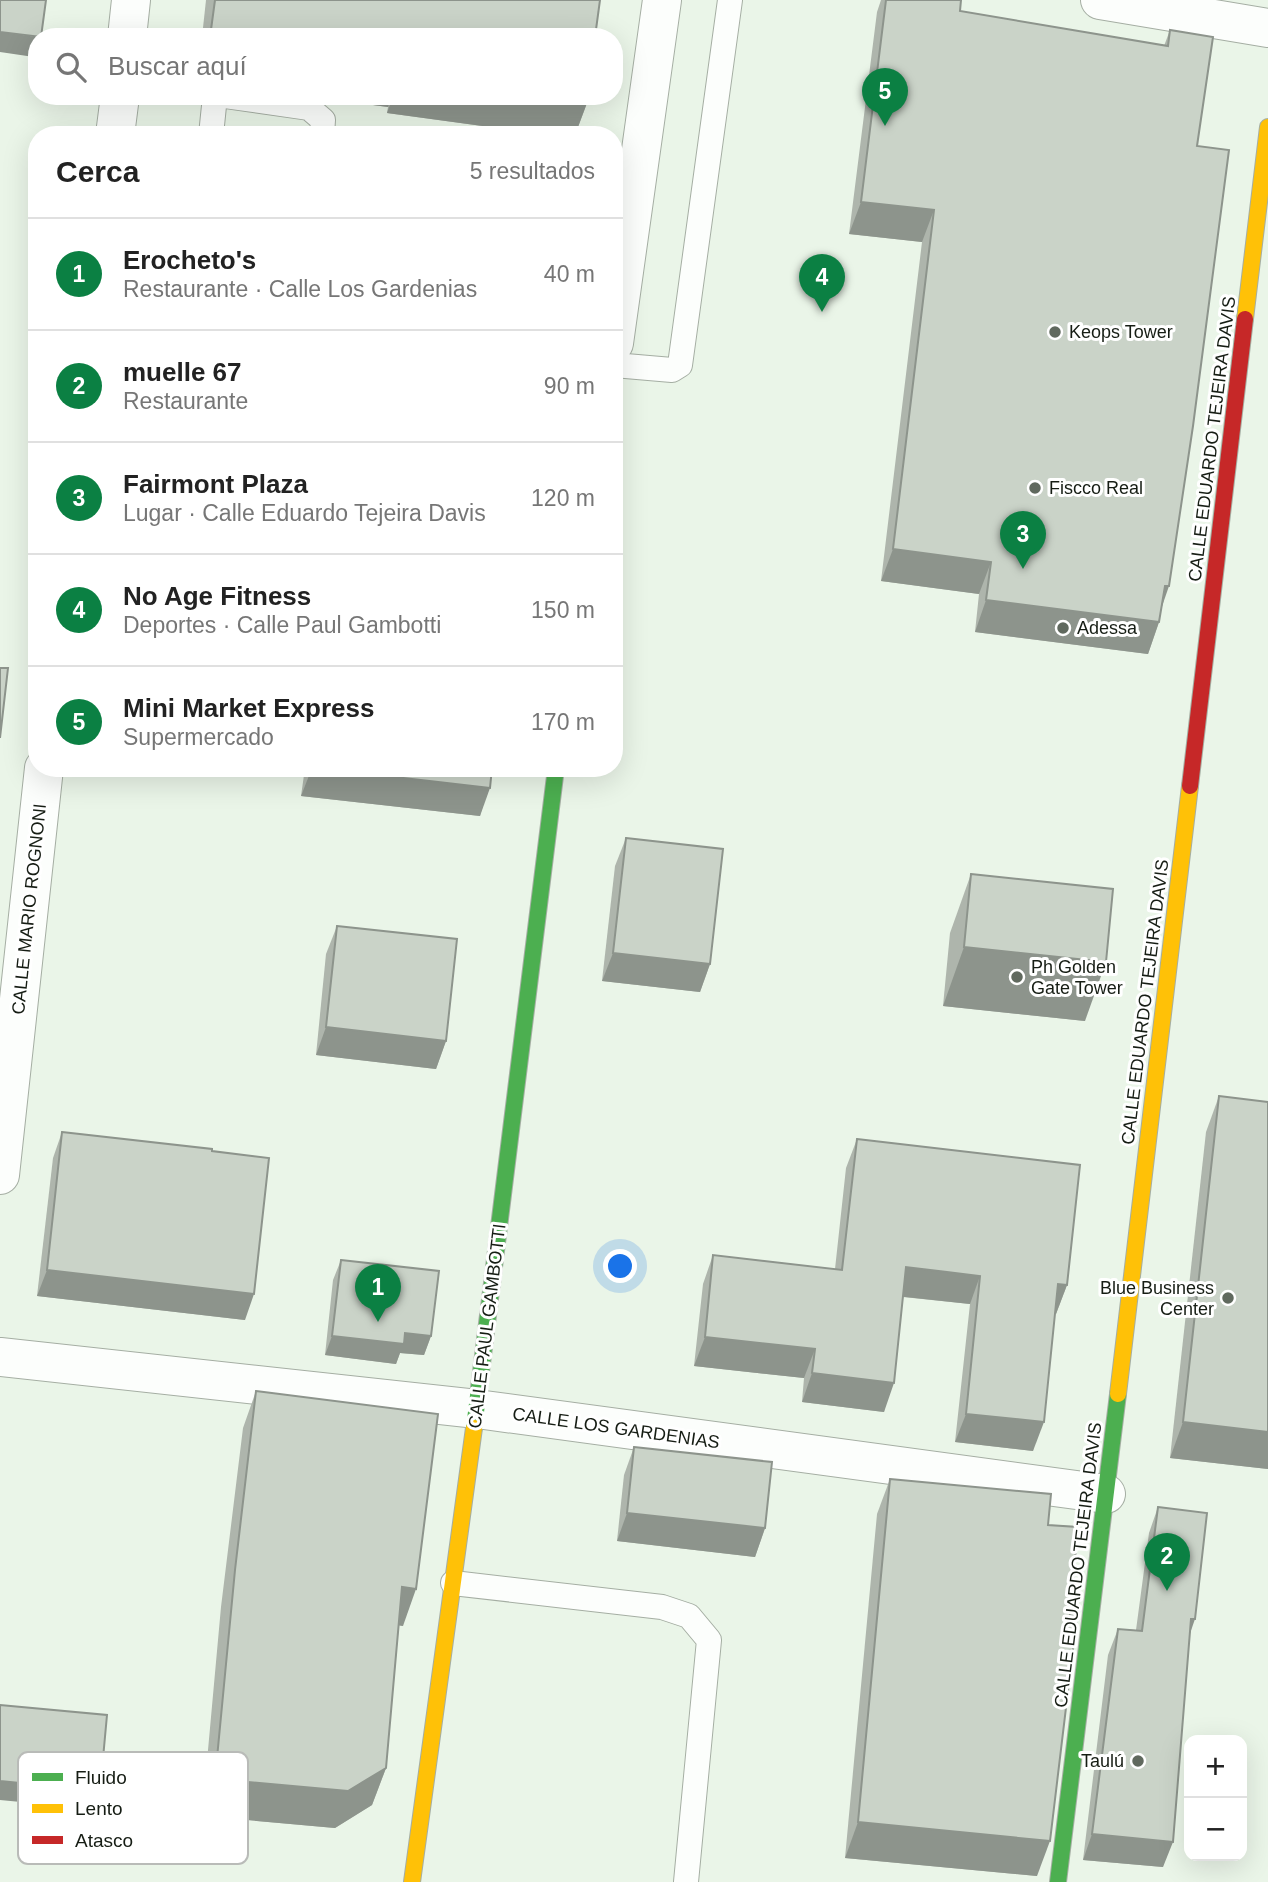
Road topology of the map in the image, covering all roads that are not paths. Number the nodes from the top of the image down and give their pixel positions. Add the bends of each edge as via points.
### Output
1 (131, 0) edge
2 (662, 0) edge
3 (730, 0) edge
4 (1100, 0) edge
5 (128, 28) edge
6 (1268, 28) edge
7 (119, 105) edge
8 (214, 105) edge
9 (288, 105) edge
10 (117, 126) edge
11 (212, 126) edge
12 (323, 126) edge
13 (1268, 127) edge
14 (623, 279) edge
15 (623, 366) edge
16 (43, 777) edge
17 (555, 777) edge
18 (0, 1175) edge
19 (0, 1357) edge
20 (477, 1409) junction
21 (1106, 1494) junction
22 (453, 1583) junction
23 (412, 1882) edge
24 (686, 1882) edge
25 (1058, 1882) edge

1 - 5 street
2 - 14 street
3 - 15 lane via 681,365 672,370
4 - 6 street
7 - 10 street
8 - 11 lane
9 - 12 lane via 309,108 323,120
13 - 21 street, CALLE EDUARDO TEJEIRA DAVIS
16 - 18 street, CALLE MARIO ROGNONI
17 - 20 street, CALLE PAUL GAMBOTTI
19 - 20 street, CALLE LOS GARDENIAS
20 - 21 street, CALLE LOS GARDENIAS
20 - 22 street, CALLE PAUL GAMBOTTI
21 - 25 street, CALLE EDUARDO TEJEIRA DAVIS
22 - 23 street, CALLE PAUL GAMBOTTI
22 - 24 lane via 662,1607 689,1616 709,1640

